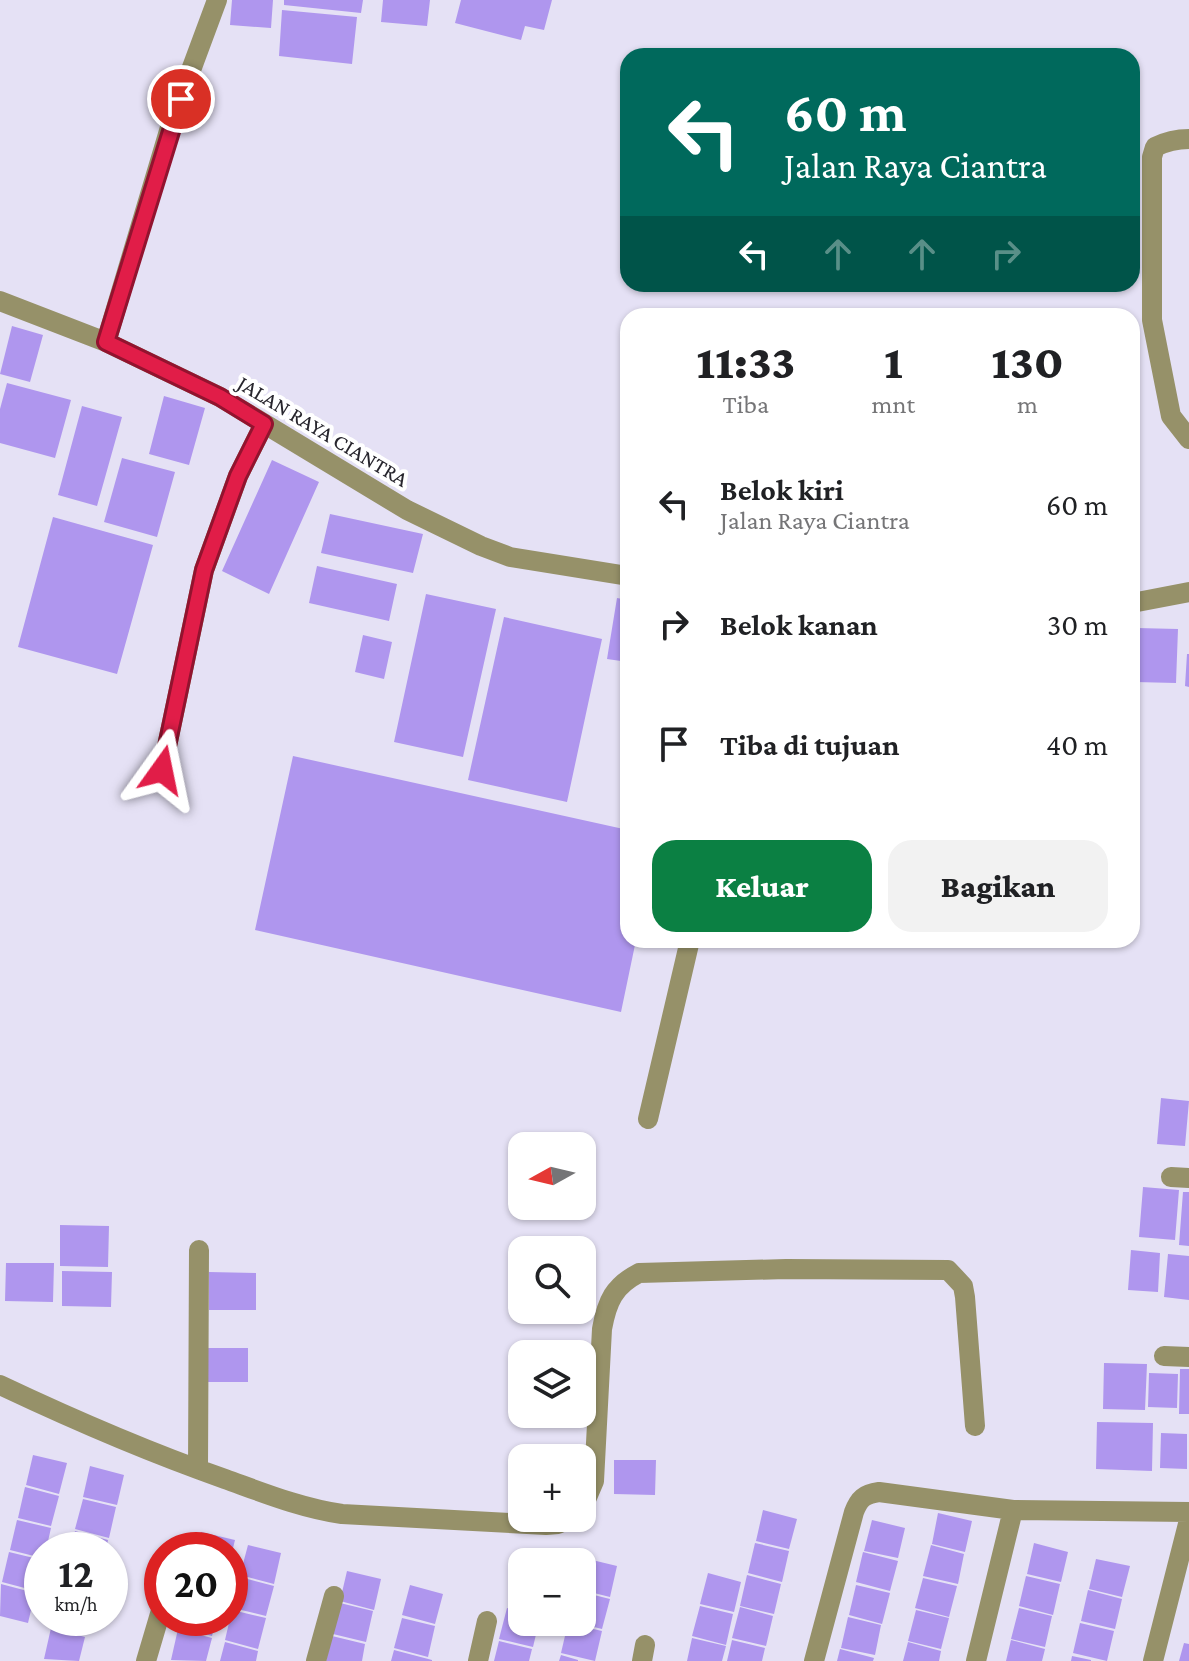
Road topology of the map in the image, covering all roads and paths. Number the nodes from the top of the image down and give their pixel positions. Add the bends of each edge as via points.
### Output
1 (217, 0) edge
2 (1189, 139) edge
3 (0, 301) edge
4 (106, 342) junction
5 (264, 424) junction
6 (1189, 439) edge
7 (620, 575) edge
8 (1189, 592) edge
9 (1140, 601) edge
10 (162, 770) dead end
11 (688, 948) edge
12 (648, 1119) dead end
13 (199, 1250) dead end
14 (1164, 1356) dead end
15 (1189, 1357) edge
16 (0, 1385) edge
17 (975, 1426) dead end
18 (596, 1450) edge
19 (198, 1469) junction
20 (1013, 1510) junction
21 (1189, 1512) edge
22 (1189, 1520) edge
23 (508, 1523) edge
24 (334, 1596) dead end
25 (487, 1621) dead end
26 (153, 1636) edge
27 (146, 1661) edge
28 (316, 1661) edge
29 (478, 1661) edge
30 (814, 1661) edge
31 (976, 1661) edge
32 (1153, 1661) edge

1 - 4 street via 171,124
2 - 6 street via 1155,147 1152,320 1171,416
3 - 4 street, JALAN RAYA CIANTRA
4 - 5 street, JALAN RAYA CIANTRA
5 - 7 street, JALAN RAYA CIANTRA via 407,510 481,546 510,557
5 - 10 street via 238,476 204,570
8 - 9 street
11 - 12 street
13 - 19 street
14 - 15 street
16 - 19 street via 72,1420
17 - 18 street via 965,1297 963,1286 948,1270 639,1273 615,1290 605,1308
19 - 23 street via 310,1509
20 - 21 street
20 - 30 street via 879,1492 863,1496 854,1512
20 - 31 street
22 - 32 street
24 - 28 street
25 - 29 street
26 - 27 street

